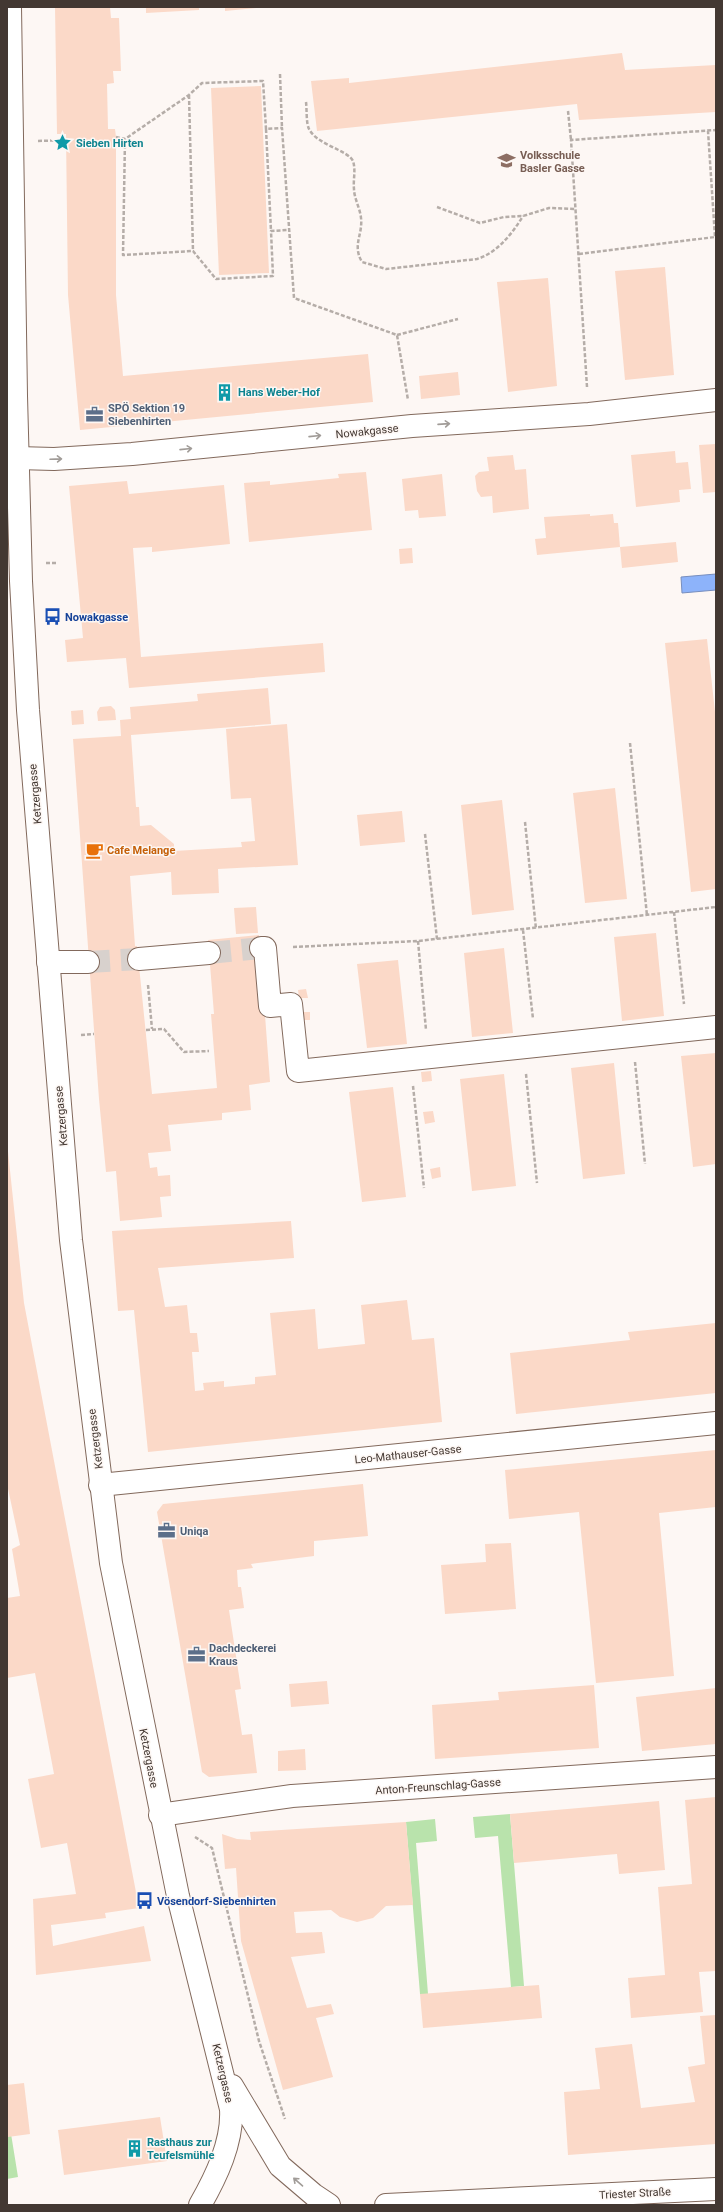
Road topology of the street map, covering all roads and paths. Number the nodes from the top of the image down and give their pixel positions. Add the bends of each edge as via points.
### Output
1 (10, 7) edge
2 (280, 74) dead end
3 (188, 95) junction
4 (306, 102) dead end
5 (568, 111) dead end
6 (282, 128) junction
7 (266, 129) junction
8 (716, 130) edge
9 (708, 131) junction
10 (116, 136) dead end
11 (125, 139) junction
12 (571, 140) junction
13 (437, 207) dead end
14 (576, 209) junction
15 (523, 216) junction
16 (288, 230) junction
17 (271, 231) junction
18 (193, 251) junction
19 (579, 254) junction
20 (458, 319) dead end
21 (397, 335) junction
22 (716, 400) edge
23 (589, 414) junction
24 (412, 426) junction
25 (17, 458) junction
26 (13, 525) edge
27 (630, 743) dead end
28 (525, 822) dead end
29 (425, 834) dead end
30 (716, 907) edge
31 (674, 912) junction
32 (647, 916) junction
33 (536, 929) junction
34 (523, 930) junction
35 (437, 939) junction
36 (418, 941) junction
37 (263, 948) joint
38 (209, 953) tunnel mouth
39 (142, 959) joint
40 (48, 962) junction
41 (88, 962) tunnel mouth
42 (716, 1027) edge
43 (146, 1030) dead end
44 (152, 1030) junction
45 (686, 1030) junction
46 (632, 1036) junction
47 (529, 1046) junction
48 (209, 1051) dead end
49 (419, 1058) junction
50 (645, 1164) dead end
51 (537, 1183) dead end
52 (424, 1188) dead end
53 (716, 1423) edge
54 (100, 1484) junction
55 (716, 1767) edge
56 (160, 1816) junction
57 (212, 1848) dead end
58 (223, 2072) junction
59 (286, 2121) dead end
60 (716, 2189) edge
61 (200, 2205) edge
62 (329, 2205) edge
63 (386, 2205) edge

1 - 25 main road, Ketzergasse
2 - 6 path
3 - 7 path via 202,83 263,81
3 - 11 path
3 - 18 path
4 - 15 path via 309,129 318,139 349,156 353,162 353,190 361,220 357,254 362,262 386,269 477,260 488,256 514,231
5 - 12 path
6 - 7 path
6 - 16 path
7 - 17 path
8 - 9 path
9 - 12 path
9 - 19 path via 715,237
10 - 11 path
11 - 18 path via 123,255
12 - 14 path
13 - 15 path via 480,223 504,217
14 - 15 path via 549,208
14 - 19 path
16 - 17 path
16 - 21 path via 294,298
17 - 18 path via 273,276 216,279
19 - 23 path
20 - 21 path
21 - 24 path
22 - 23 main road, Nowakgasse
24 -> 23 main road, Nowakgasse
25 -> 24 main road, Nowakgasse via 54,459 132,454
25 - 26 main road, Ketzergasse
26 - 40 main road, Ketzergasse
27 - 32 path
28 - 33 path
29 - 35 path
30 - 31 path
31 - 32 path
31 - 45 path
32 - 33 path
33 - 34 path
34 - 35 path
34 - 47 path
35 - 36 path
36 - 37 path
36 - 49 path
37 - 49 main road via 270,1006 291,1004 298,1071
38 - 39 main road
39 - 44 path
40 - 41 main road
40 - 54 main road, Ketzergasse via 71,1240
42 - 45 main road
43 - 44 path
44 - 48 path via 164,1029 184,1052
45 - 46 main road
46 - 47 main road
46 - 50 path
47 - 49 main road
47 - 51 path
49 - 52 path
53 - 54 main road, Leo-Mathauser-Gasse
54 - 56 main road, Ketzergasse via 111,1563
55 - 56 main road, Anton-Freunschlag-Gasse via 292,1796
56 - 58 main road, Ketzergasse
57 - 59 path via 260,2041
58 - 61 main road, Ketzergasse via 231,2109 228,2138 212,2183
62 -> 58 main road via 280,2166
60 - 63 main road, Triester Straße

